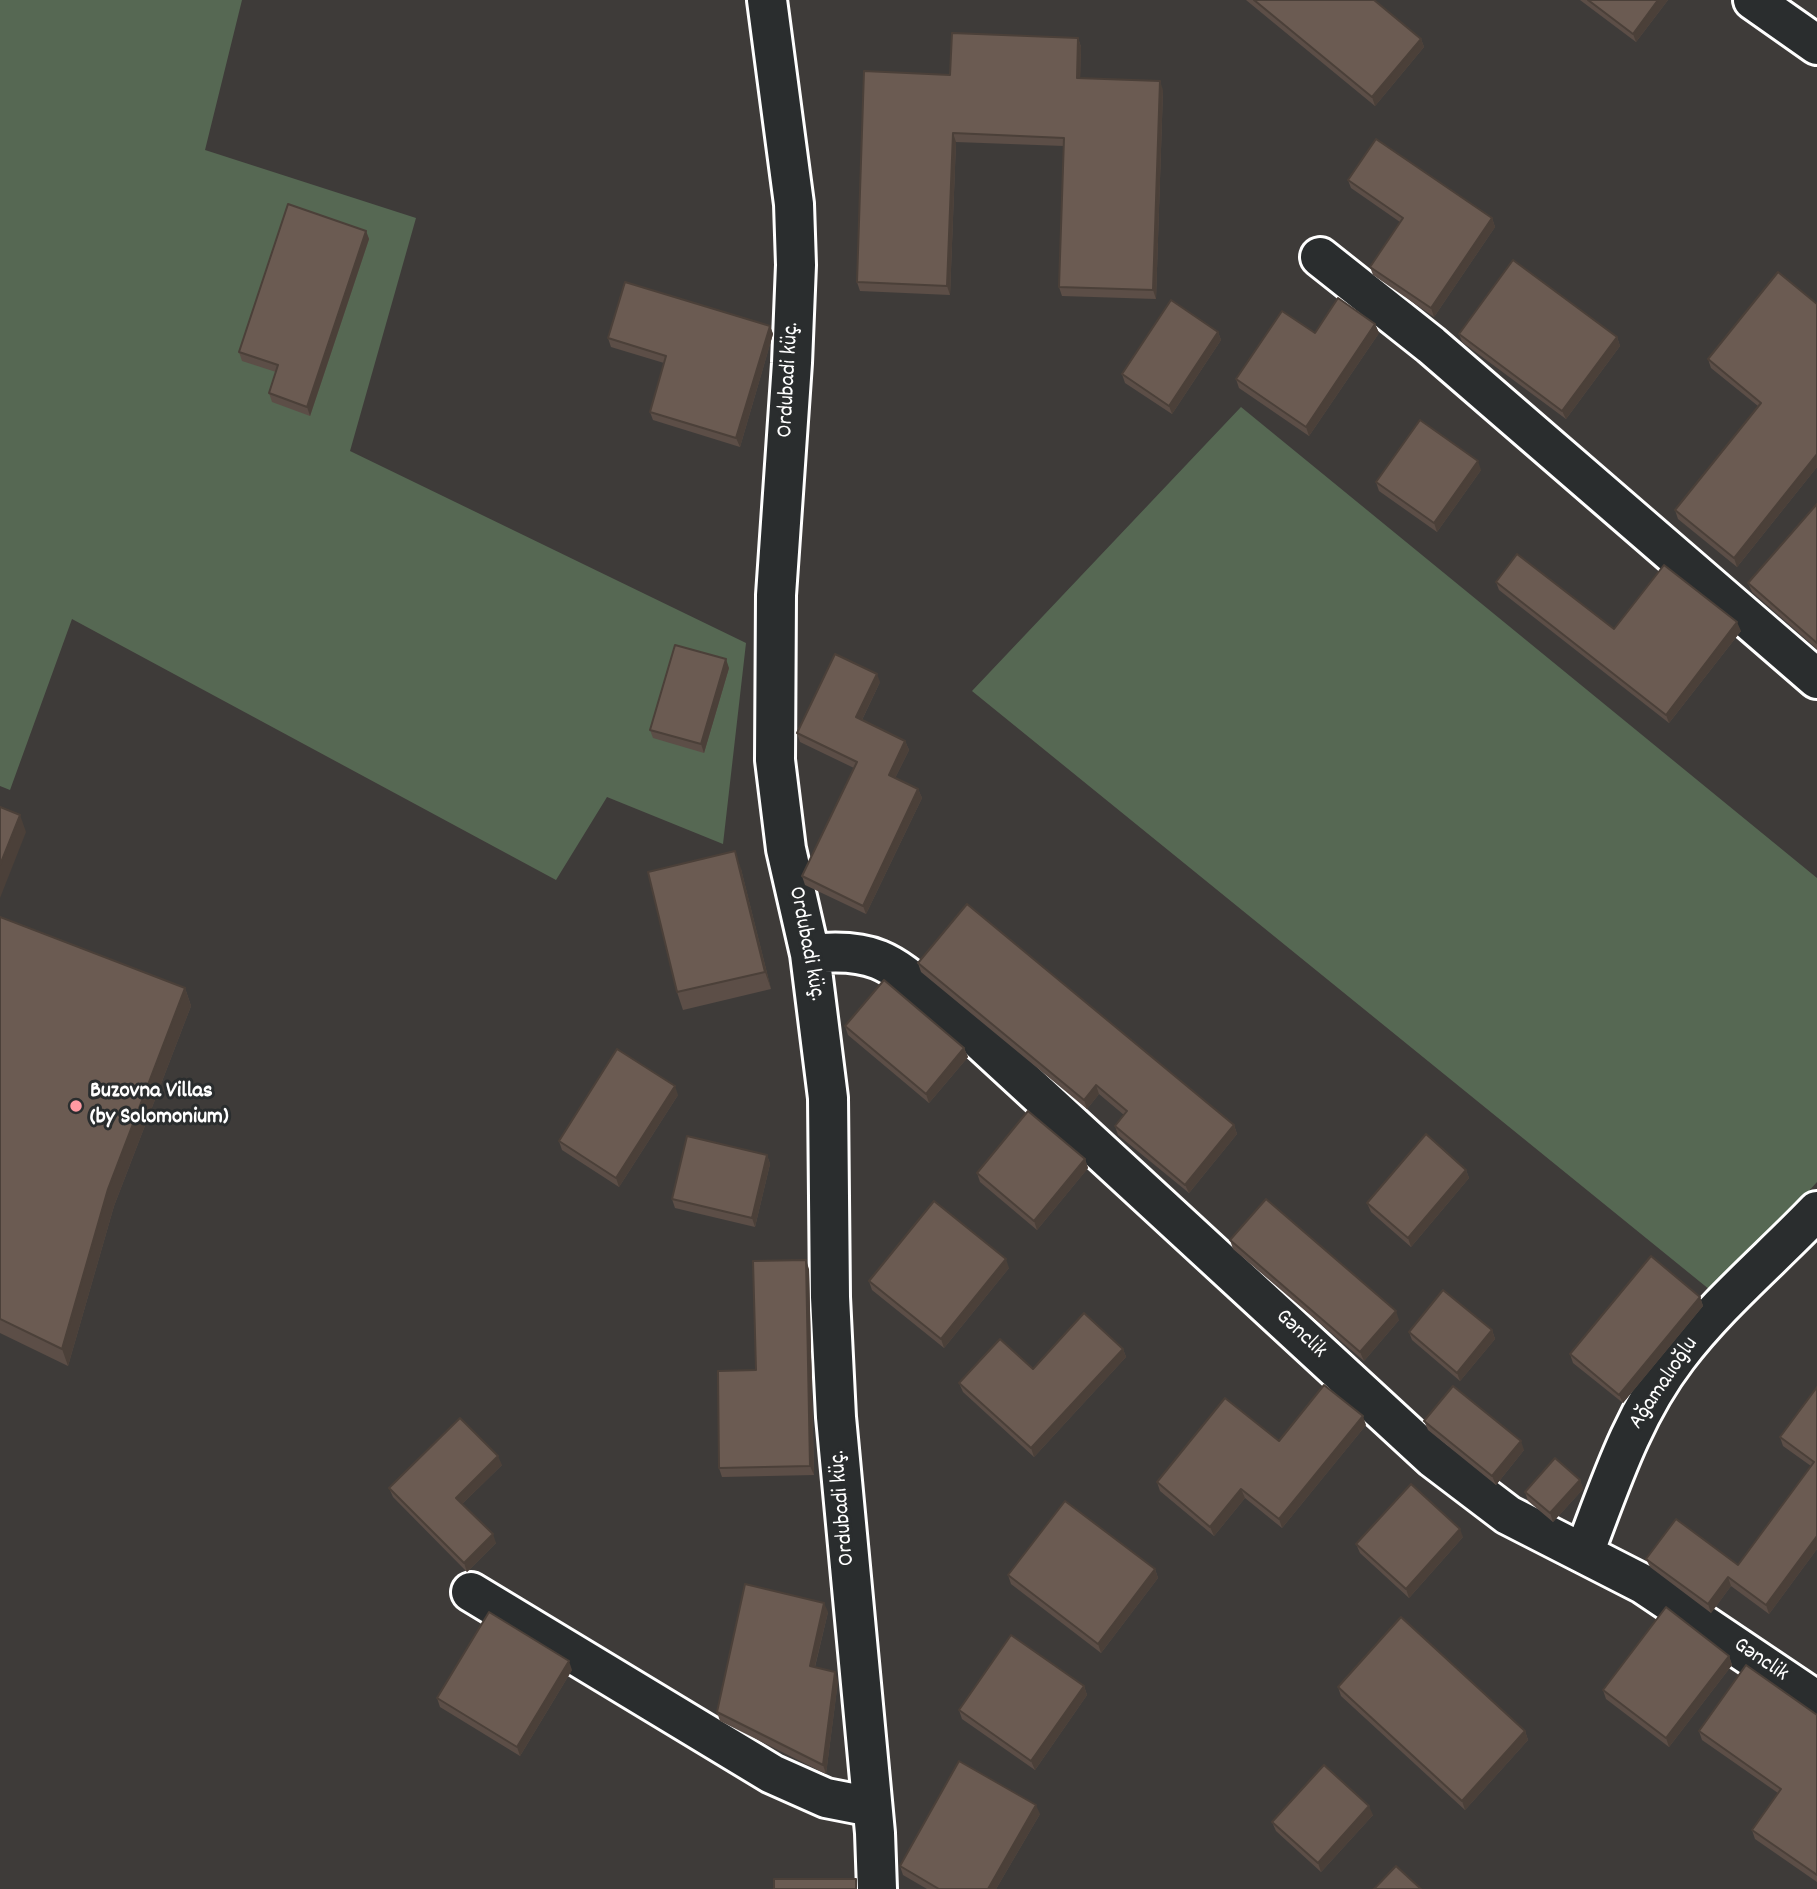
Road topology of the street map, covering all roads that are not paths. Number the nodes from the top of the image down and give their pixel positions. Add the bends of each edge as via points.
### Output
1 (767, 0) edge
2 (1753, 0) edge
3 (1817, 45) edge
4 (1320, 257) dead end
5 (1817, 679) edge
6 (810, 954) junction
7 (1817, 1211) edge
8 (1584, 1553) junction
9 (471, 1592) dead end
10 (1817, 1700) edge
11 (872, 1807) junction
12 (877, 1889) edge

1 - 6 street, Ordubadi küç. via 792,190 796,265 776,595 775,760 786,849
2 - 3 street
4 - 5 street via 1431,345
6 - 8 street, Gənclik via 844,950 871,955 901,972 1433,1458 1508,1515
6 - 11 street, Ordubadi küç. via 828,1098 836,1417
7 - 8 street, Ağamalıoğlu via 1704,1327 1658,1385 1621,1451
8 - 10 street, Gənclik via 1685,1610
9 - 11 street via 772,1774 826,1798
11 - 12 street, Ordubadi küç.

